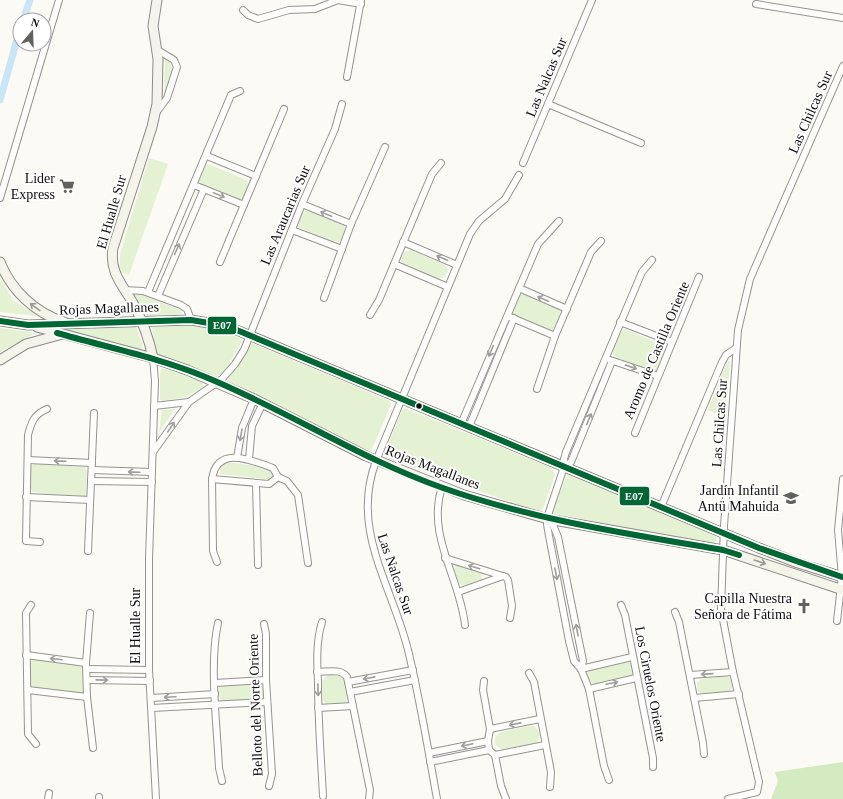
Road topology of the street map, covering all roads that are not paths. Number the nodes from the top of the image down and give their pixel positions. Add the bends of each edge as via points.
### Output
1 (59, 0) edge
2 (157, 0) edge
3 (592, 0) edge
4 (361, 2) edge
5 (756, 4) dead end
6 (243, 10) dead end
7 (843, 18) edge
8 (156, 49) junction
9 (843, 66) edge
10 (347, 78) dead end
11 (240, 91) dead end
12 (342, 104) dead end
13 (548, 104) junction
14 (284, 109) dead end
15 (155, 114) junction
16 (641, 143) dead end
17 (385, 147) dead end
18 (207, 156) junction
19 (523, 163) dead end
20 (441, 164) dead end
21 (519, 175) dead end
22 (256, 176) junction
23 (194, 185) junction
24 (204, 189) junction
25 (0, 198) edge
26 (302, 204) junction
27 (244, 205) junction
28 (559, 221) dead end
29 (351, 224) junction
30 (292, 230) junction
31 (601, 241) dead end
32 (403, 242) junction
33 (342, 249) junction
34 (652, 260) dead end
35 (0, 262) edge
36 (220, 262) dead end
37 (394, 264) junction
38 (457, 265) junction
39 (699, 277) dead end
40 (448, 286) junction
41 (519, 288) junction
42 (124, 290) junction
43 (148, 292) junction
44 (158, 296) junction
45 (324, 298) dead end
46 (567, 309) junction
47 (370, 315) dead end
48 (506, 315) junction
49 (514, 318) junction
50 (191, 320) junction
51 (0, 321) edge
52 (142, 322) junction
53 (620, 322) junction
54 (69, 324) junction
55 (28, 325) junction
56 (62, 335) junction
57 (250, 335) junction
58 (554, 336) junction
59 (672, 342) junction
60 (736, 348) junction
61 (153, 358) junction
62 (604, 358) junction
63 (0, 360) edge
64 (612, 360) junction
65 (658, 376) junction
66 (218, 382) junction
67 (537, 389) dead end
68 (402, 399) junction
69 (258, 401) junction
70 (189, 402) junction
71 (154, 406) junction
72 (46, 409) dead end
73 (94, 413) dead end
74 (465, 425) junction
75 (635, 433) dead end
76 (153, 452) junction
77 (237, 458) junction
78 (249, 459) junction
79 (28, 460) junction
80 (376, 461) junction
81 (92, 463) junction
82 (564, 467) junction
83 (92, 470) junction
84 (152, 472) junction
85 (278, 477) junction
86 (212, 478) junction
87 (843, 479) edge
88 (91, 481) junction
89 (152, 482) junction
90 (256, 483) junction
91 (442, 487) junction
92 (26, 497) junction
93 (90, 500) junction
94 (662, 507) junction
95 (548, 519) junction
96 (724, 533) junction
97 (40, 542) dead end
98 (723, 550) junction
99 (88, 551) dead end
100 (446, 558) junction
101 (217, 562) dead end
102 (308, 563) dead end
103 (258, 565) dead end
104 (503, 576) junction
105 (842, 577) edge
106 (842, 590) edge
107 (458, 592) junction
108 (31, 605) dead end
109 (621, 605) dead end
110 (675, 612) dead end
111 (90, 613) dead end
112 (510, 618) dead end
113 (837, 621) dead end
114 (322, 622) dead end
115 (218, 623) dead end
116 (264, 624) dead end
117 (465, 625) dead end
118 (26, 655) junction
119 (632, 657) junction
120 (86, 666) junction
121 (581, 669) junction
122 (149, 670) junction
123 (413, 670) junction
124 (317, 672) junction
125 (529, 672) dead end
126 (733, 672) junction
127 (690, 675) junction
128 (636, 678) junction
129 (87, 680) junction
130 (266, 680) junction
131 (415, 680) junction
132 (150, 681) junction
133 (484, 681) dead end
134 (348, 682) junction
135 (215, 683) junction
136 (588, 689) junction
137 (28, 690) junction
138 (350, 692) junction
139 (215, 694) junction
140 (738, 694) junction
141 (87, 697) junction
142 (151, 698) junction
143 (694, 698) junction
144 (267, 702) junction
145 (216, 704) junction
146 (353, 706) junction
147 (152, 708) junction
148 (318, 708) junction
149 (540, 719) junction
150 (490, 729) junction
151 (488, 741) junction
152 (36, 744) dead end
153 (545, 745) junction
154 (93, 748) dead end
155 (490, 750) junction
156 (429, 753) junction
157 (704, 754) dead end
158 (495, 755) junction
159 (430, 762) junction
160 (653, 768) dead end
161 (609, 780) dead end
162 (222, 781) dead end
163 (269, 786) dead end
164 (550, 787) dead end
165 (323, 796) dead end
166 (156, 799) edge
167 (369, 799) edge
168 (438, 799) edge
169 (506, 799) edge
170 (728, 799) edge

1 - 25 street
2 - 8 street, El Hualle Sur via 153,26
3 - 13 street, Las Nalcas Sur
4 - 6 street via 338,0 315,8 289,10 258,18 248,15
4 - 10 street
5 - 7 street
8 - 15 street, El Hualle Sur via 159,81
8 - 15 street, El Hualle Sur via 174,60 177,67 165,102
9 - 60 street, Las Chilcas Sur via 750,278 741,312
11 - 18 street via 231,95
12 - 26 street, Las Araucarias Sur via 335,129
13 - 16 street
13 - 19 street, Las Nalcas Sur
14 - 22 street
15 - 42 street, El Hualle Sur via 113,248 113,268 116,279
17 - 29 street
18 - 22 street
18 - 23 street
20 - 32 street via 432,174
21 - 38 street, Las Nalcas Sur via 505,200 475,225
22 - 27 street
23 - 24 street
23 - 43 street
24 -> 27 street
44 -> 24 street
29 -> 26 street
26 - 30 street, Las Araucarias Sur
27 - 36 street
28 - 41 street via 538,244
29 - 33 street
30 - 33 street
30 - 57 street, Las Araucarias Sur
31 - 46 street via 591,252
32 - 37 street
38 -> 32 street
33 - 45 street
34 - 53 street via 642,272
54 -> 35 street via 52,317 29,302 10,282
37 - 40 street
37 - 47 street
38 - 40 street, Las Nalcas Sur
39 - 59 street, Aromo de Castilla Oriente
40 - 68 street, Las Nalcas Sur
46 -> 41 street
41 - 48 street
42 - 43 street, Rojas Magallanes
42 - 52 street, El Hualle Sur
43 - 44 street, Rojas Magallanes
44 - 50 street, Rojas Magallanes via 184,306
46 - 58 street
48 - 49 street
48 -> 74 street
49 - 58 street
49 - 74 street
50 - 52 street, Rojas Magallanes
50 - 57 street, Rojas Magallanes via 216,324
51 - 55 street, Rojas Magallanes
52 - 54 street, Rojas Magallanes
52 - 61 street, El Hualle Sur
53 - 59 street
53 - 62 street
54 - 55 street, Rojas Magallanes
55 - 56 street, Rojas Magallanes
56 - 61 street, Rojas Magallanes
56 - 63 street via 26,344
57 - 66 street via 235,364
57 - 68 street, Rojas Magallanes
58 - 67 street
59 - 65 street, Aromo de Castilla Oriente
60 - 94 street via 726,355 722,362
60 - 96 street, Las Chilcas Sur
61 - 66 street, Rojas Magallanes
61 - 71 street, El Hualle Sur
62 - 64 street
62 - 82 street via 564,459
64 -> 65 street
82 -> 64 street via 571,462
65 - 75 street, Aromo de Castilla Oriente
66 - 69 street, Rojas Magallanes
66 - 70 street
68 - 74 street, Rojas Magallanes
68 - 80 street, Las Nalcas Sur
69 -> 77 street via 242,428
69 - 78 street via 252,426
69 - 80 street, Rojas Magallanes
70 - 71 street
76 -> 70 street
71 - 76 street, El Hualle Sur
72 - 79 street via 38,412 32,421 28,436
73 - 81 street
74 - 82 street, Rojas Magallanes
76 - 84 street, El Hualle Sur
77 - 78 street
77 - 86 street via 225,458 218,462
78 - 85 street via 273,468
81 -> 79 street
79 - 92 street
80 - 91 street, Rojas Magallanes
80 - 123 street, Las Nalcas Sur via 368,496 370,540 400,623
81 - 83 street
82 - 94 street, Rojas Magallanes
82 - 95 street
84 -> 83 street
83 - 88 street
84 - 89 street, El Hualle Sur
85 - 90 street via 269,484
85 - 102 street via 287,481 298,495
86 - 90 street
86 - 101 street via 213,551
87 - 105 street via 838,530
88 - 89 street
88 - 93 street
89 - 122 street, El Hualle Sur
90 - 103 street
91 - 95 street, Rojas Magallanes
91 - 100 street via 438,500 438,532
92 - 93 street
92 - 97 street via 26,541
93 - 99 street
94 - 96 street, Rojas Magallanes
95 - 98 street, Rojas Magallanes
95 -> 121 street via 569,641 574,661
121 -> 95 street via 583,661 558,537
96 - 98 street, Las Chilcas Sur
96 - 105 street, Rojas Magallanes via 798,563
98 -> 106 street, Rojas Magallanes
98 - 126 street, Las Chilcas Sur via 721,609
104 -> 100 street
100 - 107 street
104 - 107 street
104 - 112 street via 508,580 512,606
105 - 106 street
106 - 113 street
107 - 117 street
108 - 118 street via 26,613
109 - 119 street, Los Ciruelos Oriente
110 - 127 street
111 - 120 street
114 - 124 street
115 - 135 street via 215,634
116 - 130 street, Belloto del Norte Oriente
120 -> 118 street
118 - 137 street
119 - 121 street
119 - 128 street, Los Ciruelos Oriente
120 - 122 street
120 - 129 street
121 - 136 street
122 - 132 street, El Hualle Sur
123 - 131 street, Las Nalcas Sur
123 -> 134 street
124 - 134 street via 341,672 345,674
124 -> 148 street
125 - 149 street via 534,682
126 -> 127 street
126 - 140 street, Las Chilcas Sur
127 - 143 street
136 -> 128 street
128 - 160 street, Los Ciruelos Oriente
129 -> 132 street
129 - 141 street
130 - 135 street
130 - 144 street, Belloto del Norte Oriente
131 - 138 street
131 - 156 street, Las Nalcas Sur
132 - 142 street, El Hualle Sur
133 - 150 street via 483,690
134 - 138 street
135 - 139 street
136 - 161 street
137 - 141 street
137 - 152 street via 28,734
138 - 146 street
139 -> 142 street
139 - 145 street
140 - 143 street
140 - 170 street, Las Chilcas Sur via 759,788 757,792
141 - 154 street
142 - 147 street, El Hualle Sur
143 - 157 street
144 - 145 street
144 - 163 street, Belloto del Norte Oriente via 272,774
145 - 147 street
145 - 162 street
146 - 148 street
146 - 167 street via 370,790
147 - 166 street, El Hualle Sur
148 - 165 street
149 -> 150 street
149 - 153 street
150 - 151 street
151 - 155 street
151 -> 156 street
153 - 158 street
153 - 164 street via 551,772
155 - 158 street
155 - 159 street
156 - 159 street, Las Nalcas Sur
158 - 169 street
159 - 168 street, Las Nalcas Sur

